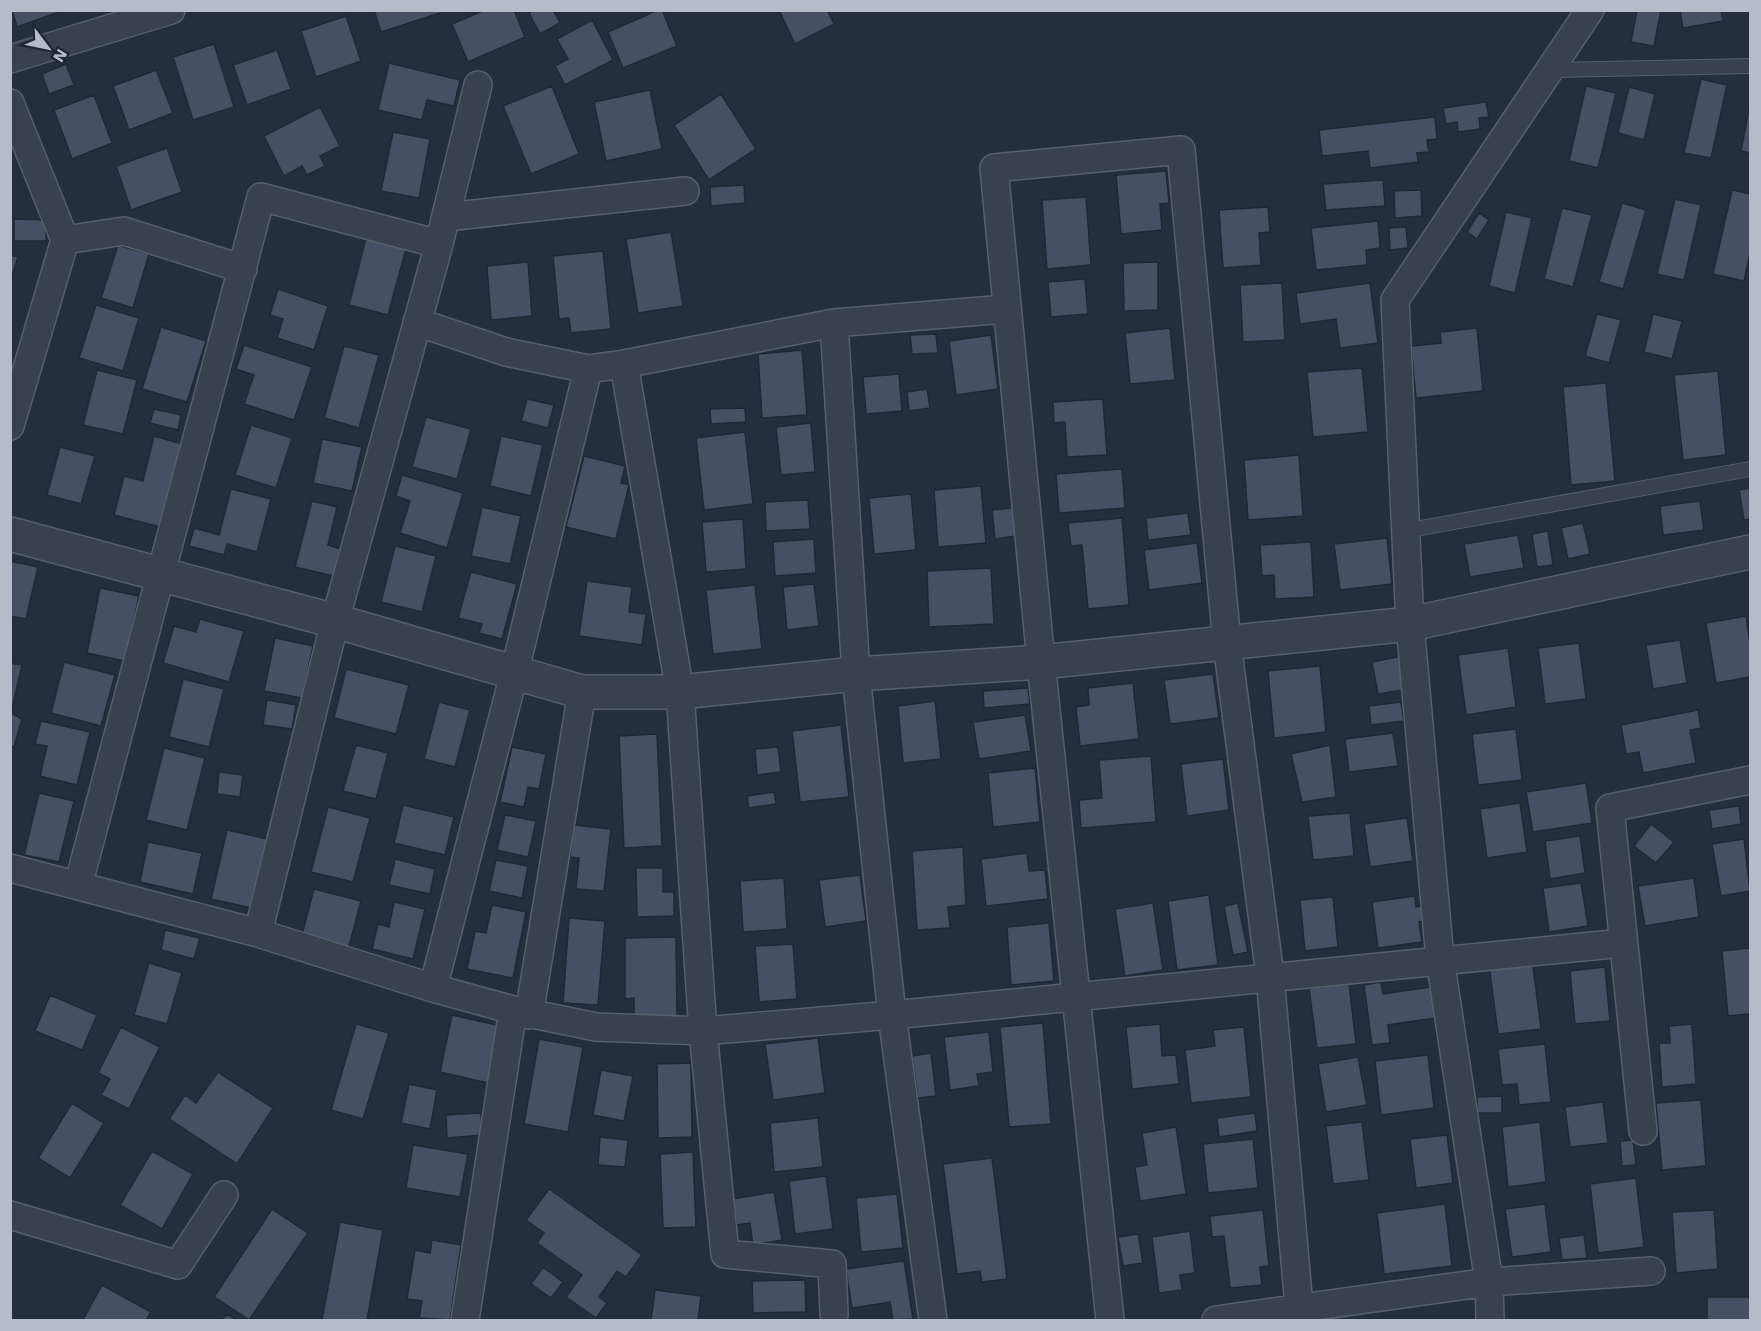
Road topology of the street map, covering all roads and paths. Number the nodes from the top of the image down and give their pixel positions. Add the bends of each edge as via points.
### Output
1 (171, 10) edge
2 (1590, 10) edge
3 (10, 59) edge
4 (1750, 66) edge
5 (1552, 70) junction
6 (478, 85) dead end
7 (10, 103) edge
8 (685, 192) dead end
9 (446, 217) junction
10 (65, 240) junction
11 (439, 244) junction
12 (243, 269) junction
13 (1006, 309) junction
14 (417, 322) junction
15 (834, 323) junction
16 (624, 364) junction
17 (588, 369) junction
18 (10, 426) edge
19 (1750, 470) edge
20 (1404, 531) junction
21 (10, 534) edge
22 (1750, 552) edge
23 (162, 575) junction
24 (335, 621) junction
25 (1410, 624) junction
26 (1227, 643) junction
27 (1041, 662) junction
28 (514, 674) junction
29 (856, 674) junction
30 (582, 692) junction
31 (680, 692) junction
32 (1750, 780) edge
33 (10, 868) edge
34 (78, 886) junction
35 (258, 933) junction
36 (1623, 943) junction
37 (1440, 959) junction
38 (1270, 976) junction
39 (433, 988) junction
40 (1075, 998) junction
41 (521, 1012) junction
42 (892, 1015) junction
43 (703, 1031) junction
44 (1643, 1131) dead end
45 (224, 1195) dead end
46 (10, 1215) edge
47 (1652, 1271) dead end
48 (1489, 1282) junction
49 (1299, 1307) junction
50 (834, 1314) dead end
51 (469, 1318) edge
52 (933, 1320) edge
53 (1110, 1320) edge
54 (1216, 1320) edge
55 (1491, 1320) edge

1 - 3 street
2 - 5 street
4 - 5 lane
5 - 20 street via 1395,300
6 - 9 street
7 - 10 street
8 - 9 street
9 - 11 street
10 - 12 street via 124,231
10 - 18 street
11 - 12 street via 261,197
11 - 14 street
12 - 23 street
13 - 15 street
13 - 26 street via 994,168 1181,150
13 - 27 street
14 - 17 street via 506,352
14 - 24 street
15 - 16 street
15 - 29 street
16 - 17 street
16 - 31 street
17 - 28 street
19 - 20 lane
20 - 25 street
21 - 23 street
22 - 25 street
23 - 24 street
23 - 34 street
24 - 28 street
24 - 35 street
25 - 26 street
25 - 37 street
26 - 27 street
26 - 38 street
27 - 29 street
27 - 40 street
28 - 30 street
28 - 39 street
29 - 31 street
29 - 42 street
30 - 31 street
30 - 41 street
31 - 43 street
32 - 36 street via 1610,808
33 - 34 street
34 - 35 street
35 - 39 street
36 - 37 street
36 - 44 street
37 - 38 street
37 - 48 street
38 - 40 street
38 - 49 street
39 - 41 street
40 - 42 street
40 - 53 street
41 - 43 street via 596,1027
41 - 51 street
42 - 43 street
42 - 52 street
43 - 50 street via 725,1254 832,1264
45 - 46 street via 178,1265
47 - 48 street
48 - 49 street
48 - 55 street
49 - 54 street

